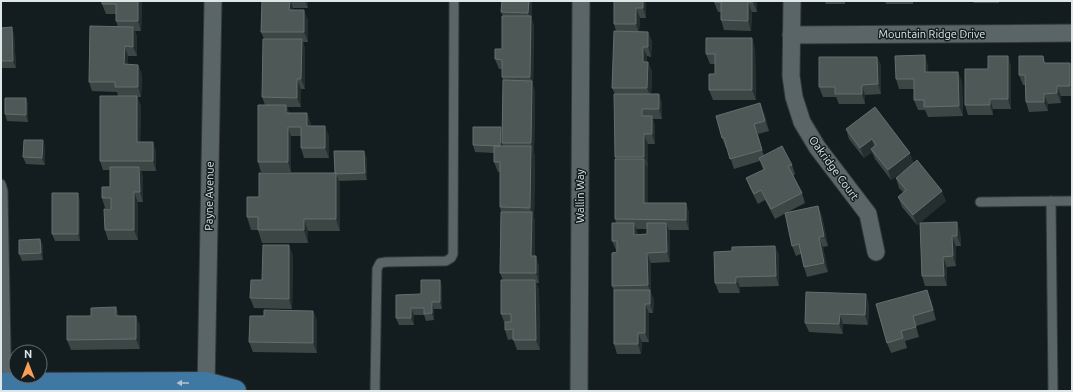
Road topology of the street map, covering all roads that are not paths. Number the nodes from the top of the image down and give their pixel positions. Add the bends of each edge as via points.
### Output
1 (213, 1) edge
2 (454, 1) edge
3 (581, 1) edge
4 (792, 1) edge
5 (791, 34) junction
6 (1072, 34) edge
7 (1, 184) edge
8 (1051, 201) junction
9 (1072, 201) edge
10 (980, 202) dead end
11 (876, 252) dead end
12 (4, 384) edge
13 (206, 387) edge
14 (235, 391) edge
15 (375, 391) edge
16 (579, 391) edge
17 (1053, 391) edge

1 - 13 street, Payne Avenue
2 - 15 lane via 453,254 446,261 380,263 377,269
3 - 16 street, Wallin Way
4 - 5 street, Oakridge Court
5 - 6 street, Mountain Ridge Drive
5 - 11 street, Oakridge Court via 791,76 802,122 816,147 868,214
7 - 12 lane via 4,192
8 - 9 lane
8 - 10 lane
8 - 17 lane
13 -> 12 main road
13 - 14 main road

